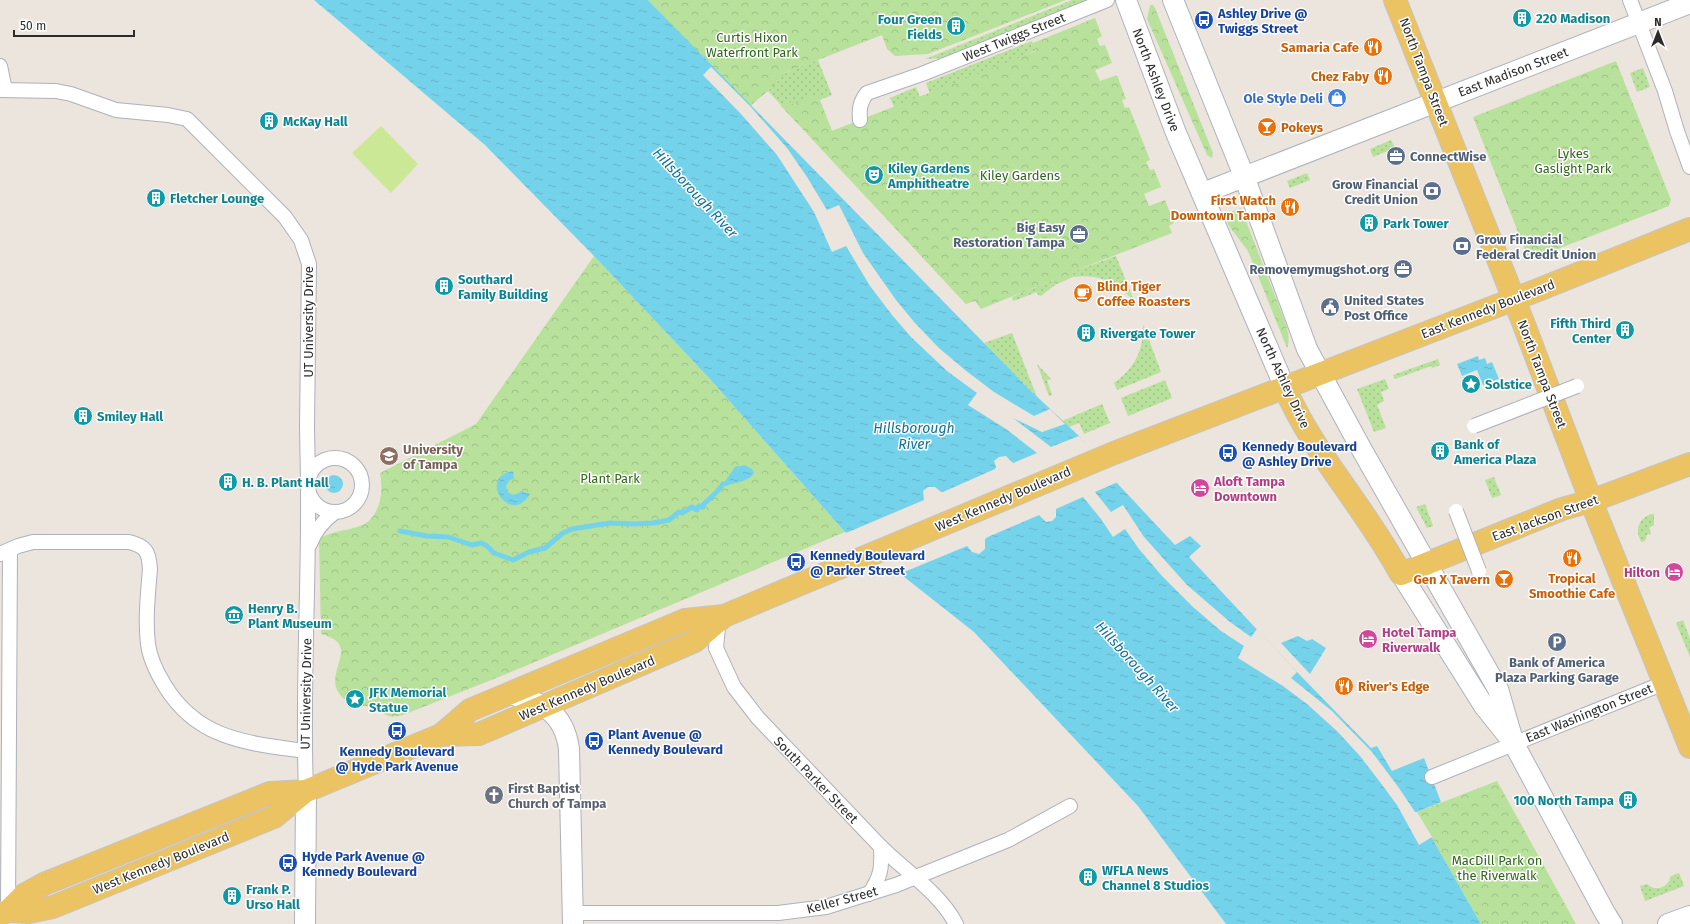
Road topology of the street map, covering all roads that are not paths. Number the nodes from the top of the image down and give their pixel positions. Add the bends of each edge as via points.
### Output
1 (1107, 0) edge
2 (1126, 0) edge
3 (1173, 0) edge
4 (1396, 0) edge
5 (1630, 0) edge
6 (1690, 3) edge
7 (1639, 23) junction
8 (0, 66) edge
9 (2, 90) edge
10 (1435, 102) junction
11 (860, 120) dead end
12 (1690, 168) edge
13 (1244, 176) junction
14 (1203, 193) junction
15 (1690, 229) edge
16 (1513, 299) junction
17 (1320, 374) junction
18 (1577, 386) dead end
19 (1285, 388) junction
20 (307, 426) junction
21 (1474, 426) dead end
22 (328, 458) junction
23 (1690, 464) edge
24 (308, 487) junction
25 (1591, 501) junction
26 (1456, 511) dead end
27 (335, 512) junction
28 (309, 548) junction
29 (5, 553) edge
30 (1426, 563) junction
31 (1479, 571) dead end
32 (1401, 574) junction
33 (724, 616) junction
34 (1664, 683) junction
35 (509, 694) junction
36 (544, 706) junction
37 (441, 735) junction
38 (1514, 744) junction
39 (1690, 747) edge
40 (305, 751) junction
41 (1432, 777) dead end
42 (4, 791) edge
43 (306, 791) junction
44 (1070, 806) dead end
45 (881, 847) junction
46 (914, 878) junction
47 (869, 894) junction
48 (4, 913) edge
49 (1690, 916) edge
50 (573, 918) edge
51 (305, 924) edge
52 (956, 924) edge
53 (1612, 924) edge
54 (1668, 924) edge

1 - 11 street, West Twiggs Street via 868,93 861,100
2 - 14 main road, North Ashley Drive via 1176,133
3 - 13 main road
4 - 10 main road, North Tampa Street
5 - 7 street
6 - 7 main road, East Madison Street
7 - 10 main road, East Madison Street
7 - 12 street via 1669,101
8 - 9 street
9 - 20 street, UT University Drive via 56,91 116,110 186,119 285,217 301,240 309,264
10 - 13 main road, East Madison Street
10 - 16 main road, North Tampa Street
13 - 14 main road, East Madison Street
13 - 17 main road via 1307,349
14 - 19 main road, North Ashley Drive
15 - 16 main road, East Kennedy Boulevard
16 - 17 main road, East Kennedy Boulevard
16 - 25 main road, North Tampa Street
17 - 19 main road, East Kennedy Boulevard
17 - 30 main road
18 - 21 street, bridge
19 - 32 main road, North Ashley Drive via 1295,411 1316,446
19 - 33 main road, West Kennedy Boulevard via 1114,453
20 - 22 street, UT University Drive via 315,445
20 - 24 street, UT University Drive
22 - 24 street, UT University Drive via 314,467 309,474
22 - 27 street, UT University Drive via 345,458 359,471 362,480 362,490 356,502 345,510
23 - 25 main road, East Jackson Street
24 - 27 street via 311,499 318,506 326,511
24 - 28 street, UT University Drive
25 - 30 main road, East Jackson Street via 1562,509
25 - 34 main road, North Tampa Street
26 - 31 street, bridge
27 - 28 street, UT University Drive via 318,528
28 - 40 street, UT University Drive
29 - 40 street via 33,542 129,542 142,546 146,551 150,569 148,647 152,663 180,707 205,726 233,739
29 - 42 street
30 - 32 main road, East Jackson Street
30 - 38 main road via 1498,689
32 - 38 main road, North Ashley Drive via 1484,706
33 - 35 main road, West Kennedy Boulevard via 684,620
33 - 36 main road, West Kennedy Boulevard via 695,641
33 - 45 street, South Parker Street via 718,627 716,648 731,681 744,701
34 - 38 street, East Washington Street
34 - 39 main road, North Tampa Street
35 - 36 main road via 528,698
35 - 37 main road, West Kennedy Boulevard via 470,710
36 - 37 main road, West Kennedy Boulevard via 479,734
36 - 50 main road via 557,717 567,736
37 - 43 main road, West Kennedy Boulevard
38 - 41 street, East Washington Street
38 - 53 main road
40 - 43 street, UT University Drive
42 - 48 street
43 - 48 main road, West Kennedy Boulevard via 274,817 53,907 29,912
43 - 51 main road
44 - 46 street, Keller Street via 1008,840
45 - 46 street, South Parker Street
45 - 47 street via 881,871
46 - 47 street, Keller Street
46 - 52 street, South Parker Street via 936,896
47 - 50 street, Keller Street via 826,907 778,913
49 - 54 main road

